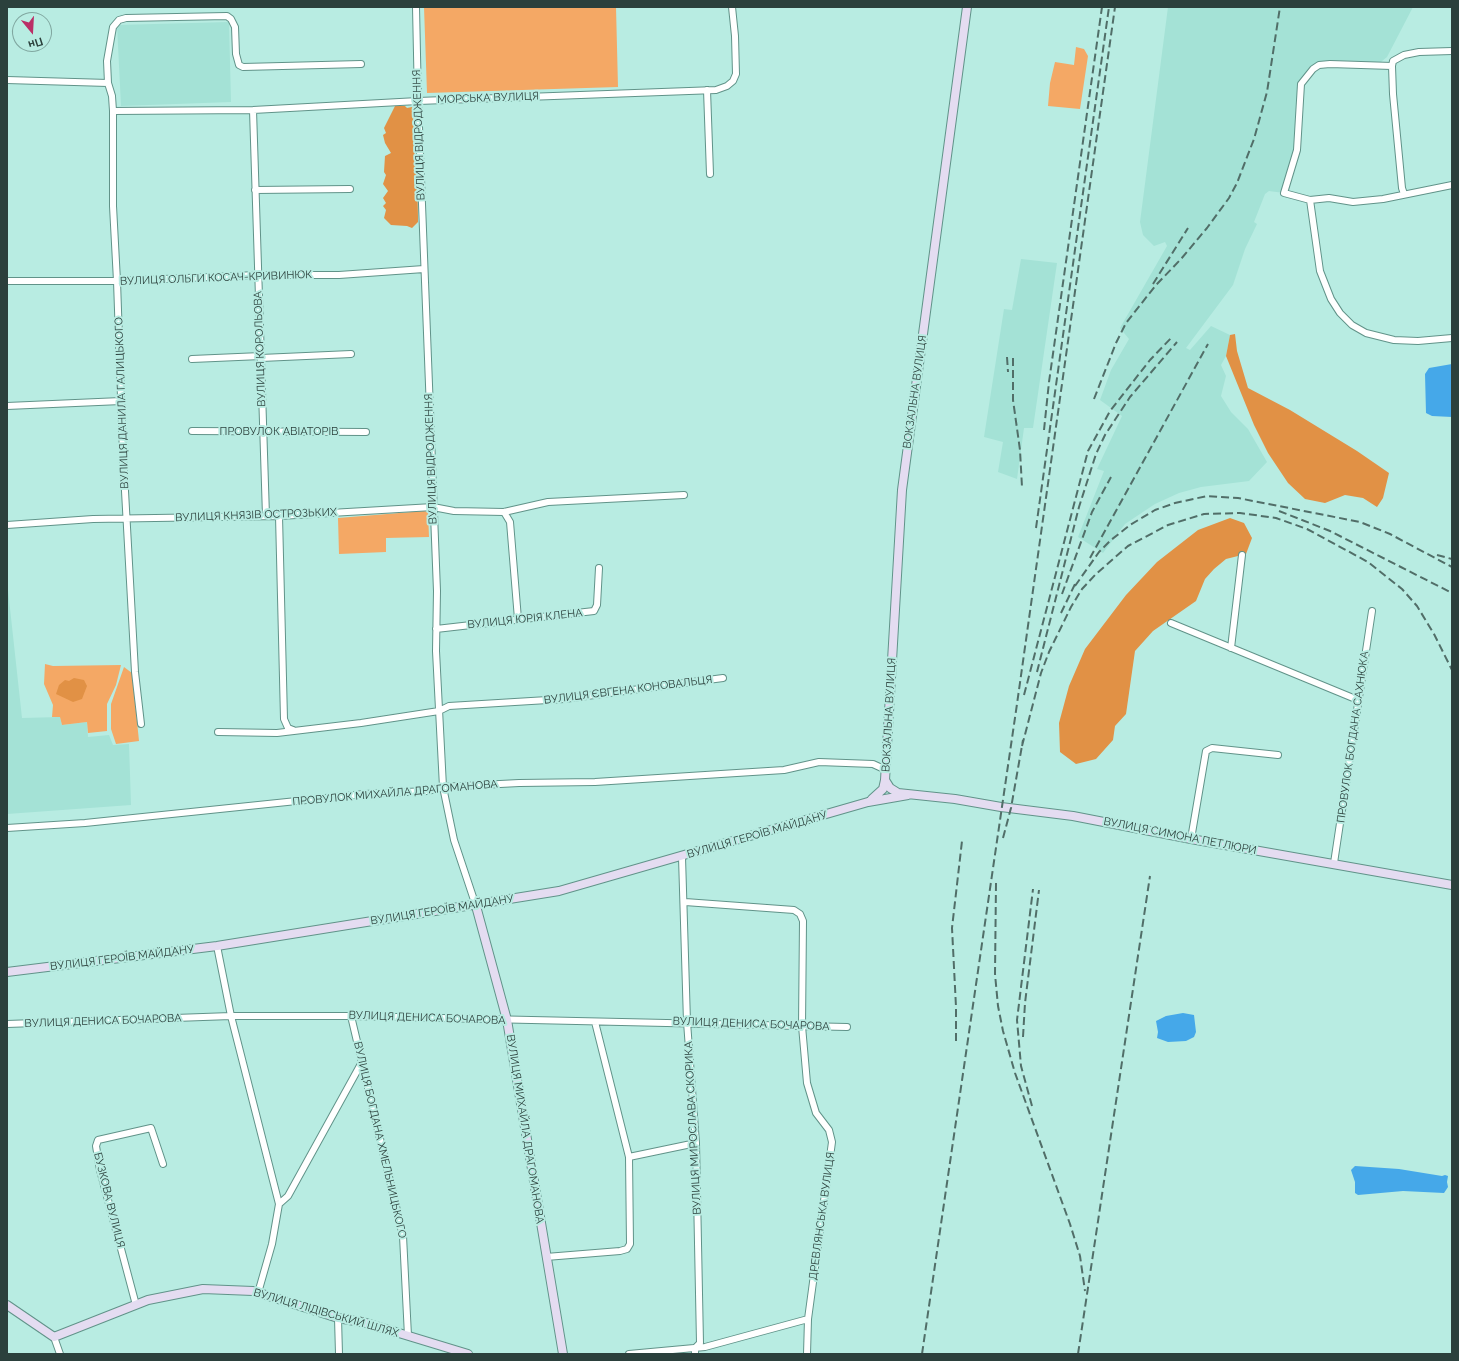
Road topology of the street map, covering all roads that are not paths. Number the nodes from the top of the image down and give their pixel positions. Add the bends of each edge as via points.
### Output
1 (416, 7) edge
2 (732, 7) edge
3 (967, 7) edge
4 (1452, 51) edge
5 (361, 64) dead end
6 (1392, 66) junction
7 (7, 80) edge
8 (108, 83) junction
9 (706, 90) junction
10 (418, 101) junction
11 (253, 110) junction
12 (113, 111) junction
13 (710, 174) dead end
14 (1452, 185) edge
15 (350, 189) dead end
16 (255, 190) junction
17 (1404, 194) junction
18 (1310, 200) junction
19 (424, 269) junction
20 (257, 274) junction
21 (7, 281) edge
22 (117, 282) junction
23 (1452, 338) edge
24 (352, 354) dead end
25 (261, 357) junction
26 (192, 359) dead end
27 (120, 401) junction
28 (7, 406) edge
29 (263, 430) junction
30 (192, 431) dead end
31 (366, 432) dead end
32 (684, 495) dead end
33 (433, 507) junction
34 (504, 512) junction
35 (266, 516) junction
36 (279, 516) junction
37 (127, 518) junction
38 (7, 525) edge
39 (1242, 555) dead end
40 (598, 568) dead end
41 (1372, 611) dead end
42 (518, 619) junction
43 (1171, 624) dead end
44 (436, 629) junction
45 (1231, 648) junction
46 (723, 678) dead end
47 (1358, 700) junction
48 (439, 712) junction
49 (141, 724) dead end
50 (297, 730) junction
51 (218, 732) dead end
52 (1278, 755) dead end
53 (886, 770) junction
54 (885, 780) junction
55 (443, 787) junction
56 (908, 795) junction
57 (868, 802) junction
58 (7, 828) edge
59 (1191, 839) junction
60 (682, 857) junction
61 (1334, 863) junction
62 (1452, 884) edge
63 (685, 902) junction
64 (476, 906) junction
65 (217, 946) junction
66 (7, 972) edge
67 (231, 1016) junction
68 (351, 1016) junction
69 (507, 1020) junction
70 (595, 1022) junction
71 (687, 1022) junction
72 (7, 1024) edge
73 (802, 1026) junction
74 (848, 1027) dead end
75 (362, 1062) junction
76 (696, 1143) junction
77 (629, 1157) junction
78 (163, 1164) dead end
79 (279, 1204) junction
80 (546, 1256) junction
81 (258, 1292) junction
82 (7, 1305) edge
83 (136, 1305) junction
84 (338, 1318) junction
85 (808, 1319) junction
86 (408, 1336) junction
87 (54, 1338) junction
88 (695, 1351) edge
89 (60, 1354) edge
90 (339, 1354) edge
91 (468, 1354) edge
92 (563, 1354) edge
93 (629, 1354) edge
94 (807, 1354) edge

1 - 10 street, ВУЛИЦЯ ВІДРОДЖЕННЯ
2 - 9 street, МОРСЬКА ВУЛИЦЯ via 736,74 728,86
3 - 53 street, ВОКЗАЛЬНА ВУЛИЦЯ via 902,490
4 - 6 street via 1404,55 1393,61
5 - 8 street, ВУЛИЦЯ ДАНИЛА ГАЛИЦЬКОГО via 243,67 239,64 236,54 235,27 227,16 126,18 119,20 113,27 107,61
6 - 17 street
6 - 18 street via 1319,65 1301,84 1297,150 1284,193
7 - 8 street
8 - 12 street, ВУЛИЦЯ ДАНИЛА ГАЛИЦЬКОГО
9 - 10 street, МОРСЬКА ВУЛИЦЯ
9 - 13 street
10 - 11 street, МОРСЬКА ВУЛИЦЯ
10 - 19 street, ВУЛИЦЯ ВІДРОДЖЕННЯ
11 - 12 street, МОРСЬКА ВУЛИЦЯ
11 - 16 street, ВУЛИЦЯ КОРОЛЬОВА
12 - 22 street, ВУЛИЦЯ ДАНИЛА ГАЛИЦЬКОГО via 112,206
14 - 17 street
15 - 16 street
16 - 20 street, ВУЛИЦЯ КОРОЛЬОВА
17 - 18 street via 1352,202 1329,198
18 - 23 street via 1320,271 1331,299 1352,325 1366,333 1394,340
19 - 20 street, ВУЛИЦЯ ОЛЬГИ КОСАЧ-КРИВИНЮК via 339,275
19 - 33 street, ВУЛИЦЯ ВІДРОДЖЕННЯ
20 - 22 street, ВУЛИЦЯ ОЛЬГИ КОСАЧ-КРИВИНЮК
20 - 25 street, ВУЛИЦЯ КОРОЛЬОВА
21 - 22 street, ВУЛИЦЯ ОЛЬГИ КОСАЧ-КРИВИНЮК
22 - 27 street, ВУЛИЦЯ ДАНИЛА ГАЛИЦЬКОГО
24 - 25 street
25 - 26 street
25 - 29 street, ВУЛИЦЯ КОРОЛЬОВА
27 - 28 street
27 - 37 street, ВУЛИЦЯ ДАНИЛА ГАЛИЦЬКОГО
29 - 30 street, ПРОВУЛОК АВІАТОРІВ
29 - 31 street, ПРОВУЛОК АВІАТОРІВ
29 - 35 street, ВУЛИЦЯ КОРОЛЬОВА
32 - 34 street, ВУЛИЦЯ КНЯЗІВ ОСТРОЗЬКИХ via 548,502
33 - 34 street, ВУЛИЦЯ КНЯЗІВ ОСТРОЗЬКИХ via 454,512
33 - 36 street, ВУЛИЦЯ КНЯЗІВ ОСТРОЗЬКИХ
33 - 44 street, ВУЛИЦЯ ВІДРОДЖЕННЯ
34 - 42 street via 510,522
35 - 36 street, ВУЛИЦЯ КНЯЗІВ ОСТРОЗЬКИХ
35 - 37 street, ВУЛИЦЯ КНЯЗІВ ОСТРОЗЬКИХ
36 - 50 street via 284,719 288,728
37 - 38 street, ВУЛИЦЯ КНЯЗІВ ОСТРОЗЬКИХ
37 - 49 street, ВУЛИЦЯ ДАНИЛА ГАЛИЦЬКОГО via 135,672
39 - 45 street
40 - 42 street, ВУЛИЦЯ ЮРІЯ КЛЕНА via 597,605 594,611
41 - 47 street, ПРОВУЛОК БОГДАНА САХНЮКА
42 - 44 street, ВУЛИЦЯ ЮРІЯ КЛЕНА
43 - 45 street
44 - 48 street, ВУЛИЦЯ ВІДРОДЖЕННЯ
45 - 47 street
46 - 48 street, ВУЛИЦЯ ЄВГЕНА КОНОВАЛЬЦЯ via 564,700 449,706
47 - 61 street, ПРОВУЛОК БОГДАНА САХНЮКА
48 - 50 street, ВУЛИЦЯ ЄВГЕНА КОНОВАЛЬЦЯ
48 - 55 street, ВУЛИЦЯ ВІДРОДЖЕННЯ
50 - 51 street, ВУЛИЦЯ ЄВГЕНА КОНОВАЛЬЦЯ via 277,733
52 - 59 street via 1212,748 1206,751
53 - 54 street, ВОКЗАЛЬНА ВУЛИЦЯ
53 - 55 street, ПРОВУЛОК МИХАЙЛА ДРАГОМАНОВА via 873,764 832,761 784,770 595,782 519,782
54 - 56 street via 890,788
54 - 57 street via 883,789
55 - 58 street, ПРОВУЛОК МИХАЙЛА ДРАГОМАНОВА via 427,791 364,794 162,816
55 - 64 street, ВУЛИЦЯ ВІДРОДЖЕННЯ via 454,840
56 - 57 street, ВУЛИЦЯ ГЕРОЇВ МАЙДАНУ
56 - 59 street, ВУЛИЦЯ СИМОНА ПЕТЛЮРИ via 1073,816
57 - 60 street, ВУЛИЦЯ ГЕРОЇВ МАЙДАНУ
59 - 61 street, ВУЛИЦЯ СИМОНА ПЕТЛЮРИ
60 - 63 street, ВУЛИЦЯ МИРОСЛАВА СКОРИКА
60 - 64 street, ВУЛИЦЯ ГЕРОЇВ МАЙДАНУ via 559,892
61 - 62 street, ВУЛИЦЯ СИМОНА ПЕТЛЮРИ
63 - 71 street, ВУЛИЦЯ МИРОСЛАВА СКОРИКА
63 - 73 street, ДРЕВЛЯНСЬКА ВУЛИЦЯ via 794,910 800,914 804,933
64 - 65 street, ВУЛИЦЯ ГЕРОЇВ МАЙДАНУ
64 - 69 street, ВУЛИЦЯ МИХАЙЛА ДРАГОМАНОВА
65 - 66 street, ВУЛИЦЯ ГЕРОЇВ МАЙДАНУ
65 - 67 street
67 - 68 street, ВУЛИЦЯ ДЕНИСА БОЧАРОВА
67 - 72 street, ВУЛИЦЯ ДЕНИСА БОЧАРОВА
67 - 79 street
68 - 69 street, ВУЛИЦЯ ДЕНИСА БОЧАРОВА
68 - 75 street, ВУЛИЦЯ БОГДАНА ХМЕЛЬНИЦЬКОГО
69 - 70 street, ВУЛИЦЯ ДЕНИСА БОЧАРОВА
69 - 80 street, ВУЛИЦЯ МИХАЙЛА ДРАГОМАНОВА
70 - 71 street, ВУЛИЦЯ ДЕНИСА БОЧАРОВА
70 - 77 street
71 - 73 street, ВУЛИЦЯ ДЕНИСА БОЧАРОВА
71 - 76 street, ВУЛИЦЯ МИРОСЛАВА СКОРИКА
73 - 74 street, ВУЛИЦЯ ДЕНИСА БОЧАРОВА
73 - 85 street, ДРЕВЛЯНСЬКА ВУЛИЦЯ via 807,1083 816,1113 832,1137
75 - 79 street via 288,1196
75 - 86 street, ВУЛИЦЯ БОГДАНА ХМЕЛЬНИЦЬКОГО via 403,1236
76 - 77 street
76 - 88 street, ВУЛИЦЯ МИРОСЛАВА СКОРИКА via 700,1343
77 - 80 street via 630,1244 627,1249
78 - 83 street, БУЗКОВА ВУЛИЦЯ via 151,1128 98,1140 96,1146
79 - 81 street via 272,1244
80 - 92 street, ВУЛИЦЯ МИХАЙЛА ДРАГОМАНОВА
81 - 83 street, ВУЛИЦЯ ЛІДІВСЬКИЙ ШЛЯХ via 203,1289 148,1300
81 - 84 street, ВУЛИЦЯ ЛІДІВСЬКИЙ ШЛЯХ
82 - 87 street
83 - 87 street, ВУЛИЦЯ ЛІДІВСЬКИЙ ШЛЯХ
84 - 86 street, ВУЛИЦЯ ЛІДІВСЬКИЙ ШЛЯХ
84 - 90 street
85 - 88 street
85 - 94 street, ДРЕВЛЯНСЬКА ВУЛИЦЯ
86 - 91 street, ВУЛИЦЯ ЛІДІВСЬКИЙ ШЛЯХ
87 - 89 street
88 - 93 street

